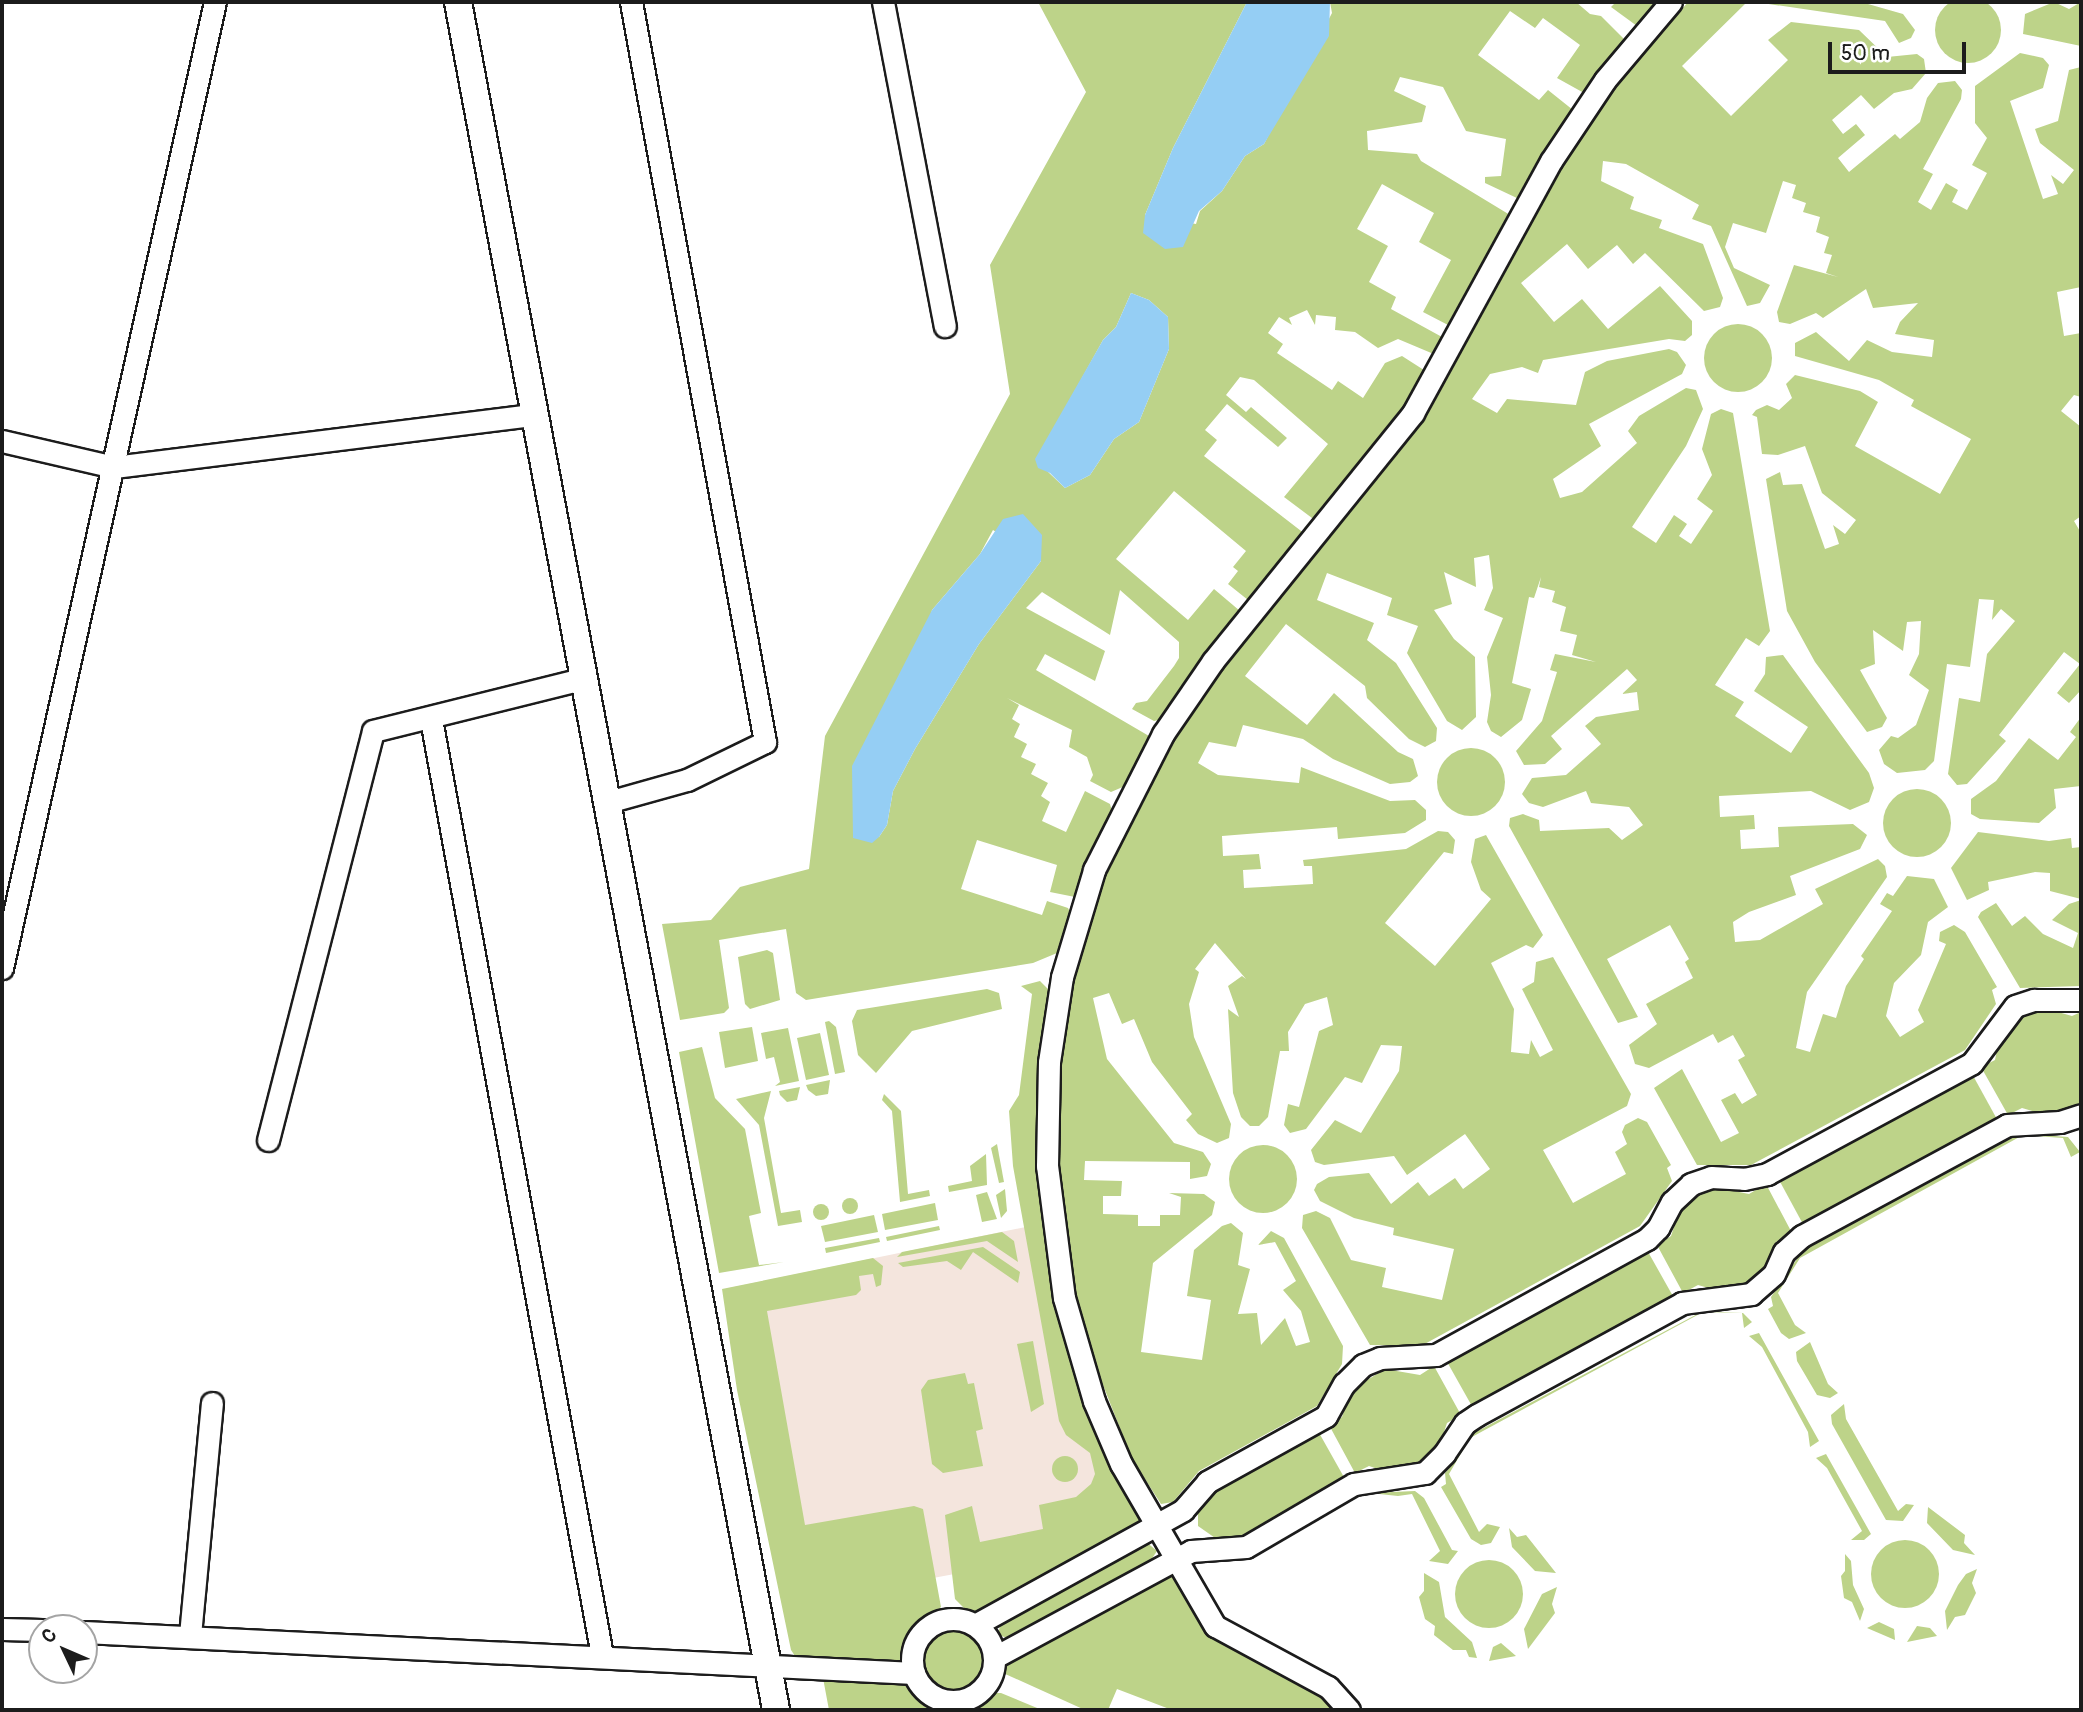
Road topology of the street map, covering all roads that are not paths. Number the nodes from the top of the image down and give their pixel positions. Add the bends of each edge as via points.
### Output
1 (215, 2) edge
2 (458, 2) edge
3 (631, 2) edge
4 (883, 2) edge
5 (1671, 2) edge
6 (945, 326) dead end
7 (532, 415) junction
8 (2, 441) edge
9 (114, 467) junction
10 (582, 679) junction
11 (431, 719) junction
12 (608, 802) junction
13 (2, 968) edge
14 (2081, 1000) edge
15 (2081, 1115) edge
16 (268, 1140) dead end
17 (212, 1403) dead end
18 (1156, 1525) junction
19 (1175, 1558) junction
20 (975, 1625) junction
21 (2, 1629) edge
22 (28, 1630) edge
23 (98, 1632) edge
24 (190, 1635) junction
25 (602, 1655) junction
26 (995, 1657) junction
27 (768, 1669) junction
28 (914, 1673) junction
29 (776, 1710) edge
30 (1349, 1710) edge

1 - 9 street
2 - 7 street
3 - 12 street via 765,743 687,780
4 - 6 street
5 - 18 street via 1605,80 1551,161 1413,413 1213,661 1163,734 1110,834 1081,906 1062,976 1049,1062 1045,1127 1054,1234 1070,1322 1094,1401 1121,1464
7 - 9 street
7 - 10 street
8 - 9 street
9 - 13 street
10 - 11 street
10 - 12 street
11 - 16 street via 373,731
11 - 25 street
12 - 27 street
14 - 18 street via 2034,1000 2015,1006 2004,1014 1972,1063 1767,1174 1744,1179 1711,1177 1691,1184 1672,1202 1647,1239 1436,1355 1380,1358 1363,1365 1344,1384 1326,1416 1207,1482 1183,1510
15 - 19 street via 2060,1122 2007,1125 1802,1236 1784,1252 1774,1274 1751,1294 1682,1303 1501,1402 1465,1423 1425,1473 1407,1479 1365,1480 1246,1547 1198,1549
17 - 24 street
18 - 19 street
18 - 20 street
19 - 26 street
19 - 30 street via 1221,1632 1328,1687
20 - 26 street via 989,1638
20 - 28 street via 951,1618 927,1627 913,1648
21 - 22 street
23 - 24 street
24 - 25 street
25 - 27 street
26 - 28 street via 988,1683 968,1699 953,1702 929,1694
27 - 28 street
27 - 29 street

